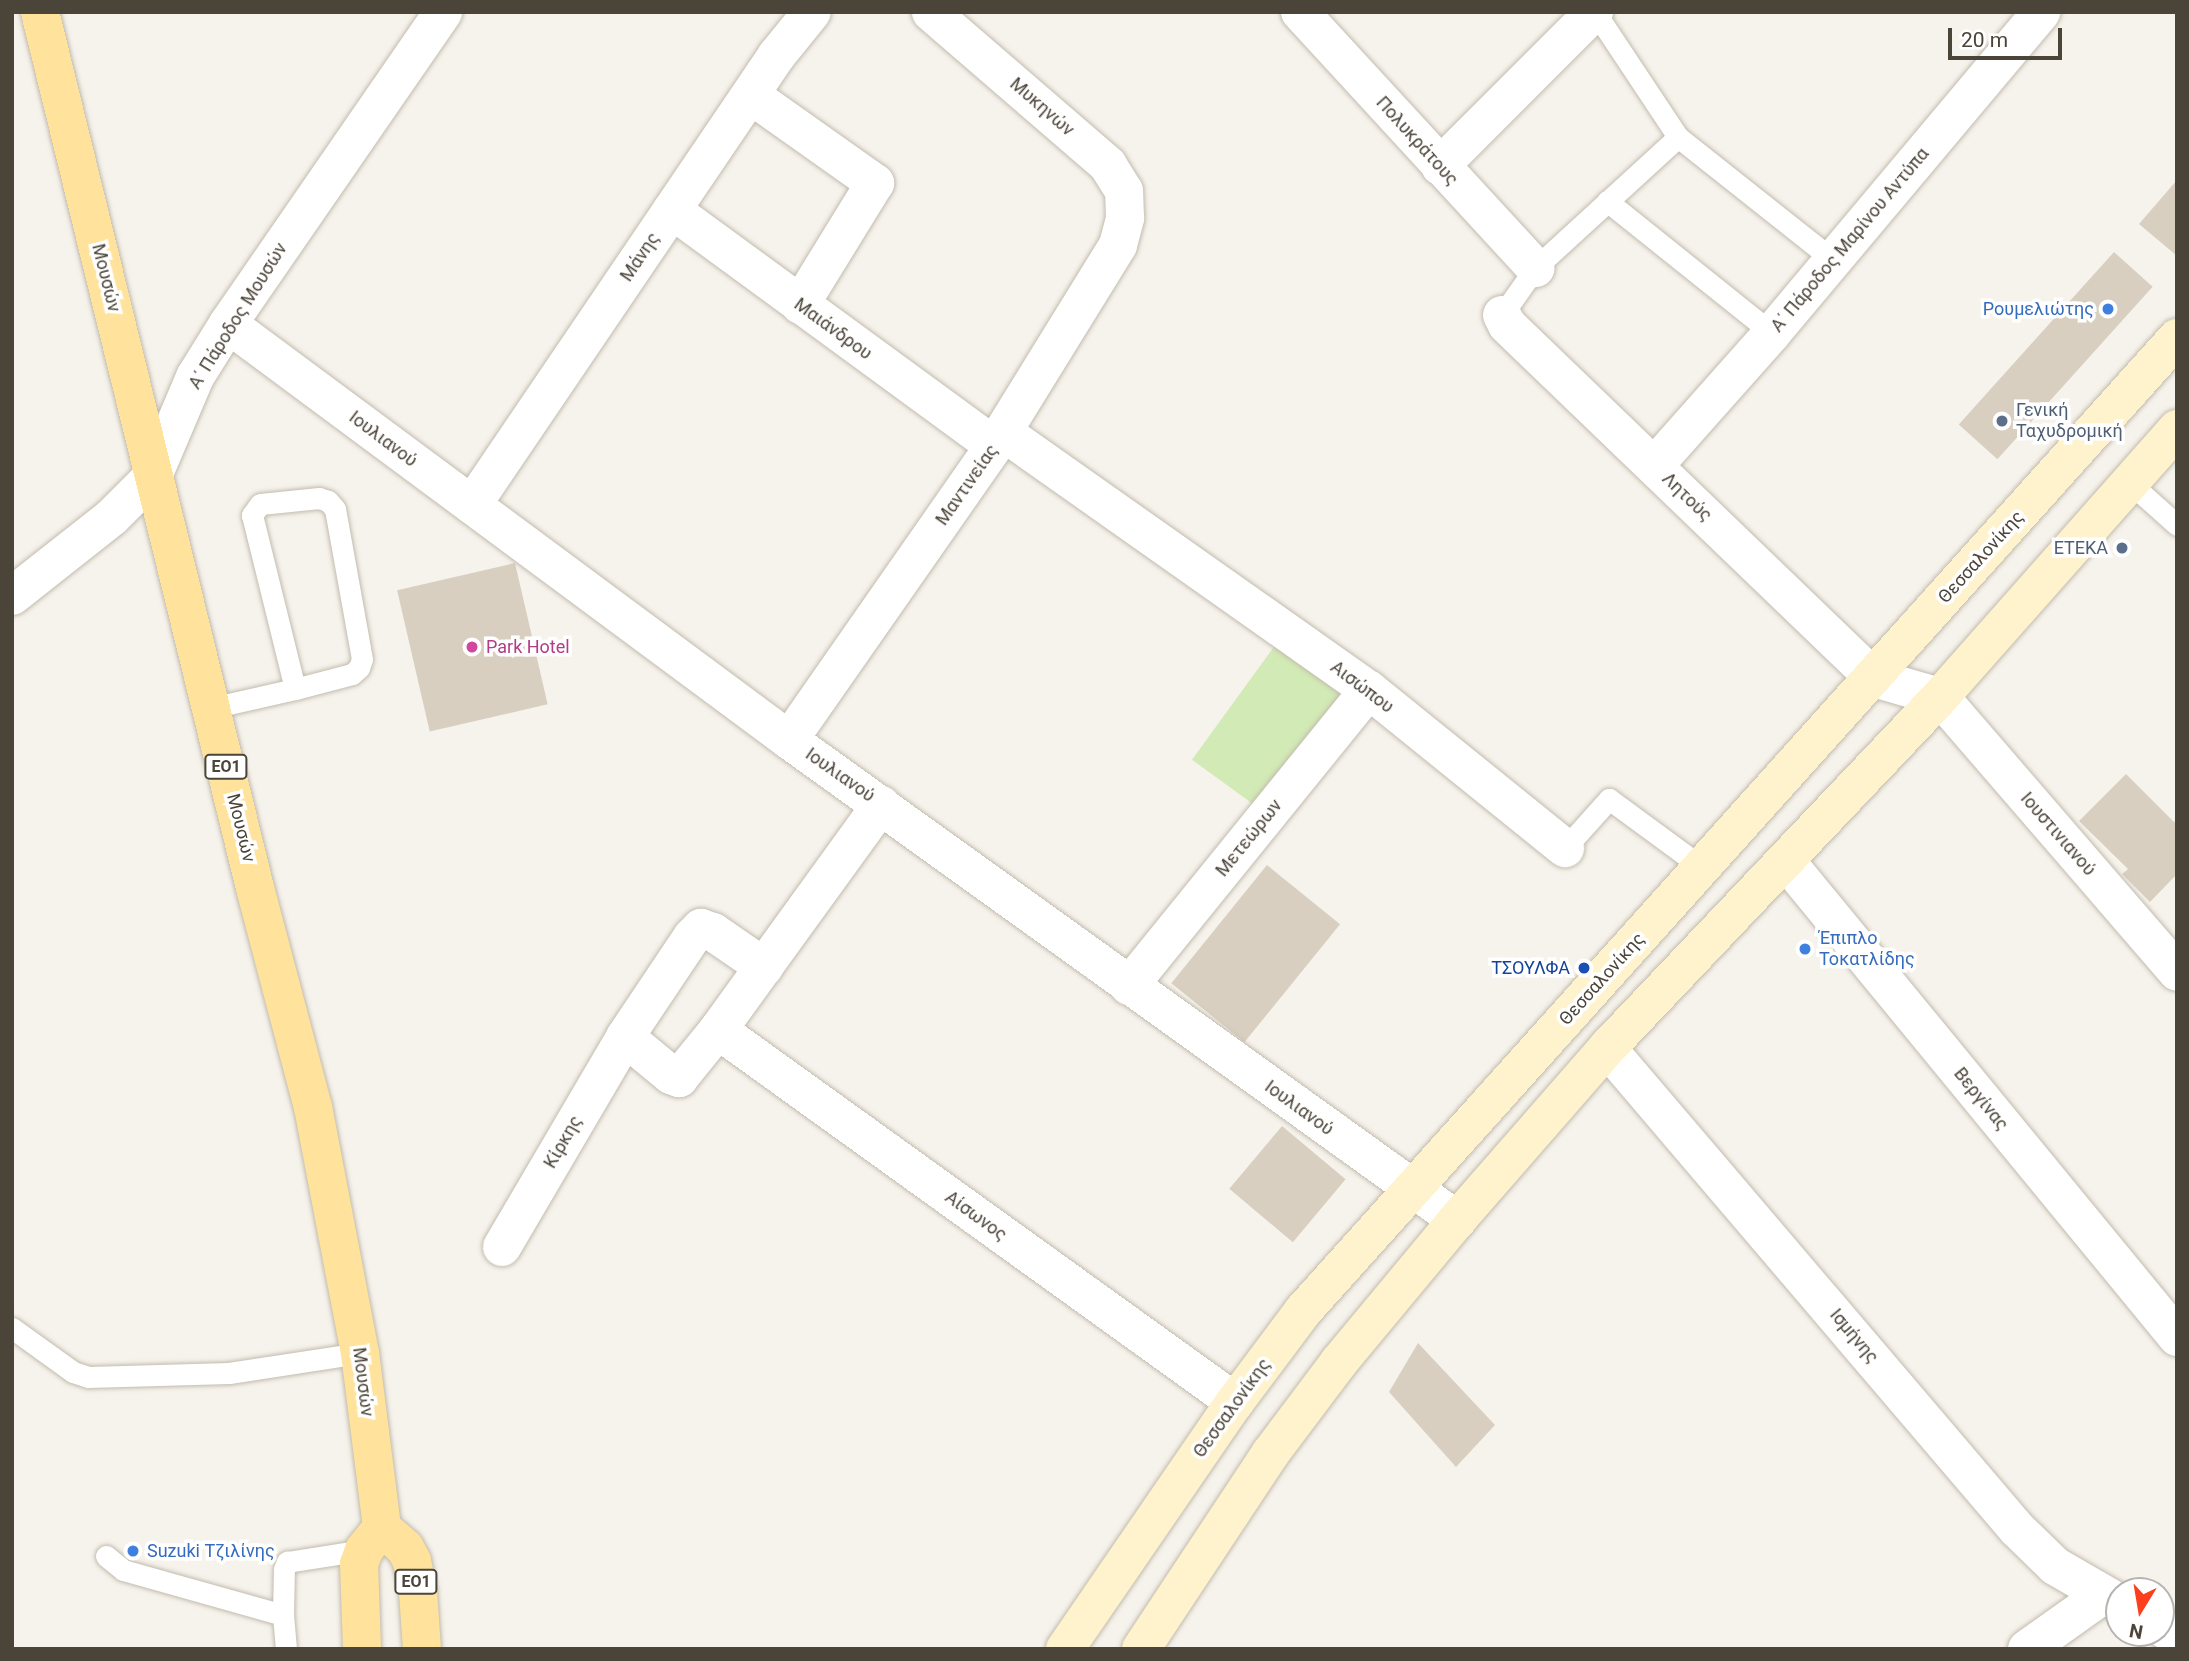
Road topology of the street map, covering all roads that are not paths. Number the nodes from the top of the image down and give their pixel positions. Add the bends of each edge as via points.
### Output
1 (40, 12) edge
2 (443, 12) edge
3 (812, 12) edge
4 (931, 12) edge
5 (1300, 12) edge
6 (1594, 12) edge
7 (2041, 12) edge
8 (752, 96) junction
9 (1678, 137) junction
10 (1440, 166) junction
11 (1607, 201) junction
12 (672, 210) junction
13 (1125, 218) joint
14 (1833, 260) junction
15 (1535, 268) junction
16 (800, 305) junction
17 (1502, 315) joint
18 (228, 324) junction
19 (1772, 333) junction
20 (2177, 338) edge
21 (2177, 429) edge
22 (999, 439) junction
23 (1655, 466) junction
24 (153, 476) junction
25 (2130, 483) junction
26 (472, 505) junction
27 (2177, 525) edge
28 (12, 596) edge
29 (1874, 678) junction
30 (295, 689) junction
31 (1368, 690) junction
32 (1940, 696) junction
33 (211, 708) junction
34 (789, 740) junction
35 (881, 805) junction
36 (1564, 848) joint
37 (1786, 861) junction
38 (1703, 868) junction
39 (764, 967) junction
40 (2177, 972) edge
41 (1129, 986) junction
42 (718, 1030) junction
43 (625, 1037) junction
44 (1607, 1048) junction
45 (1410, 1188) junction
46 (1457, 1220) junction
47 (502, 1247) dead end
48 (12, 1328) edge
49 (2177, 1337) edge
50 (360, 1353) junction
51 (1235, 1402) junction
52 (373, 1539) junction
53 (106, 1556) dead end
54 (2105, 1595) edge
55 (2105, 1603) edge
56 (283, 1615) junction
57 (286, 1649) edge
58 (362, 1649) edge
59 (422, 1649) edge
60 (1065, 1649) edge
61 (1140, 1649) edge
62 (2027, 1649) edge

1 - 24 main road, Μουσών / ΕΟ1
2 - 18 street, Α΄ Πάροδος Μουσών
3 - 8 street, Μάνης
4 - 13 street, Μυκηνών via 1108,165 1124,191
5 - 10 street, Πολυκράτους
6 - 9 lane
6 - 10 street
7 - 14 street, Α΄ Πάροδος Μαρίνου Αντύπα
8 - 12 street, Μάνης
8 - 16 street via 875,183
9 - 11 lane
9 - 14 lane
10 - 15 street, Πολυκράτους
11 - 15 lane
11 - 19 lane
12 - 16 street, Μαιάνδρου
12 - 26 street, Μάνης
13 - 22 street, Μαντινείας via 1118,245
14 - 19 street, Α΄ Πάροδος Μαρίνου Αντύπα
15 - 17 lane
16 - 22 street, Μαιάνδρου
17 - 23 street, Λητούς via 1507,325
18 - 24 street, Α΄ Πάροδος Μουσών via 195,377
18 - 26 street, Ιουλιανού
19 - 23 street, Α΄ Πάροδος Μαρίνου Αντύπα
20 - 29 main road, Θεσσαλονίκης
21 - 25 main road
22 - 31 street, Αισώπου
22 - 34 street, Μαντινείας
23 - 29 street, Λητούς
24 - 28 street, Α΄ Πάροδος Μουσών via 112,517
24 - 33 main road, Μουσών / ΕΟ1
25 - 27 lane
25 - 32 main road
26 - 34 street, Ιουλιανού
29 - 32 street
29 - 38 main road, Θεσσαλονίκης
30 - 30 lane via 352,674 362,659 335,509 319,498 260,504 252,515
30 - 33 lane
31 - 36 street, Αισώπου
31 - 41 street, Μετεώρων
32 - 37 main road
32 - 40 street, Ιουστινιανού
33 - 50 main road, Μουσών / ΕΟ1 via 313,1107
34 - 35 street, Ιουλιανού
35 - 39 street
35 - 41 street, Ιουλιανού
36 - 38 lane, Αισώπου via 1609,799
37 - 44 main road
37 - 49 street, Βεργίνας
38 - 45 main road, Θεσσαλονίκης
39 - 42 street
39 - 43 street, Κίρκης via 701,928
41 - 45 street, Ιουλιανού
42 - 43 street via 679,1077
42 - 51 street, Αίσωνος
43 - 47 street, Κίρκης
44 - 46 main road
44 - 54 street, Ισμήνης via 2017,1529 2055,1566
45 - 46 street, Ιουλιανού
45 - 51 main road, Θεσσαλονίκης via 1303,1311
46 - 61 main road via 1339,1362 1270,1454
48 - 50 lane via 73,1372 88,1377 229,1373
50 - 52 main road, Μουσών / ΕΟ1
51 - 60 main road, Θεσσαλονίκης
52 - 56 lane via 287,1562
52 - 58 main road, Μουσών / ΕΟ1 via 359,1564
52 - 59 main road, ΕΟ1 via 405,1548 412,1561
53 - 56 lane via 123,1570
55 - 62 street
56 - 57 lane

